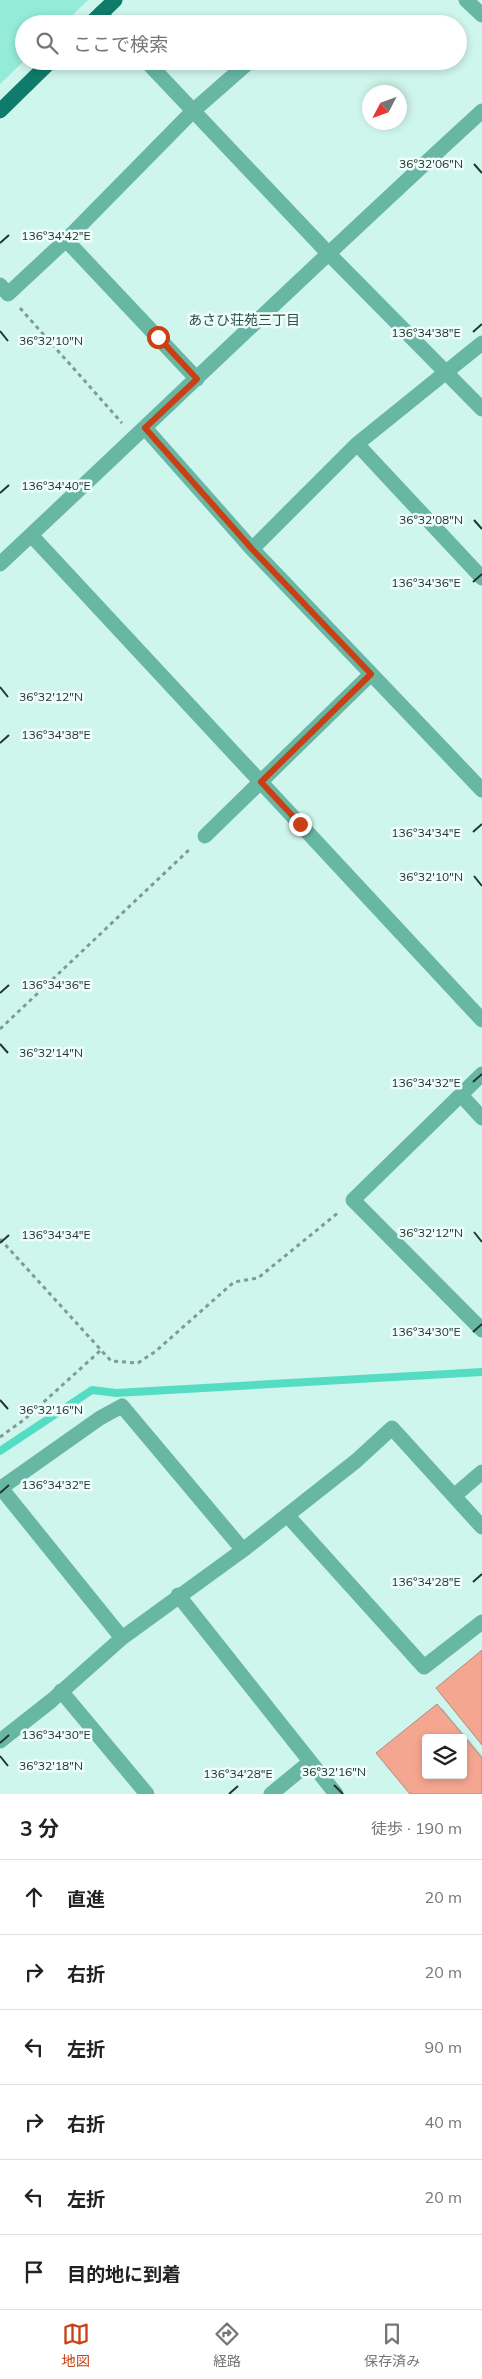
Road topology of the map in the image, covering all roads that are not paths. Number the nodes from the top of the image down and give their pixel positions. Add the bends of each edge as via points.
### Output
1 (115, 0) edge
2 (466, 0) edge
3 (104, 15) edge
4 (482, 15) edge
5 (42, 70) edge
6 (154, 70) edge
7 (240, 70) edge
8 (0, 111) edge
9 (193, 111) junction
10 (482, 111) edge
11 (66, 240) junction
12 (328, 253) junction
13 (4, 289) edge
14 (482, 343) edge
15 (447, 372) junction
16 (197, 379) junction
17 (482, 409) edge
18 (140, 433) junction
19 (357, 444) junction
20 (31, 535) junction
21 (252, 549) junction
22 (0, 564) edge
23 (482, 578) edge
24 (371, 674) junction
25 (261, 782) junction
26 (482, 790) edge
27 (205, 836) road end
28 (482, 1020) edge
29 (482, 1074) edge
30 (461, 1095) junction
31 (482, 1118) edge
32 (482, 1330) edge
33 (482, 1472) edge
34 (454, 1496) junction
35 (288, 1515) junction
36 (482, 1527) edge
37 (243, 1550) junction
38 (178, 1595) junction
39 (482, 1622) edge
40 (122, 1638) junction
41 (62, 1691) junction
42 (3, 1733) edge
43 (310, 1762) junction
44 (147, 1794) edge
45 (270, 1794) edge
46 (336, 1794) edge

1 - 3 main road
2 - 4 street
5 - 8 main road
6 - 9 street
7 - 9 street
9 - 11 street
9 - 12 street
10 - 12 street
11 - 13 street
11 - 16 street
12 - 15 street
12 - 16 street
14 - 15 street
15 - 17 street
15 - 19 street
16 - 18 street
18 - 20 street
18 - 21 street
19 - 21 street
19 - 23 street
20 - 22 street
20 - 25 street
21 - 24 street
24 - 25 street
24 - 26 street
25 - 27 street
25 - 28 street
29 - 30 street
30 - 31 street
30 - 32 street via 353,1200
33 - 34 street
34 - 35 street via 392,1428
34 - 36 street
35 - 37 street
35 - 39 street via 424,1667
37 - 38 street
37 - 40 street via 122,1406 1,1488
38 - 40 street
38 - 43 street
40 - 41 street
41 - 42 street
41 - 44 street
43 - 45 street
43 - 46 street

